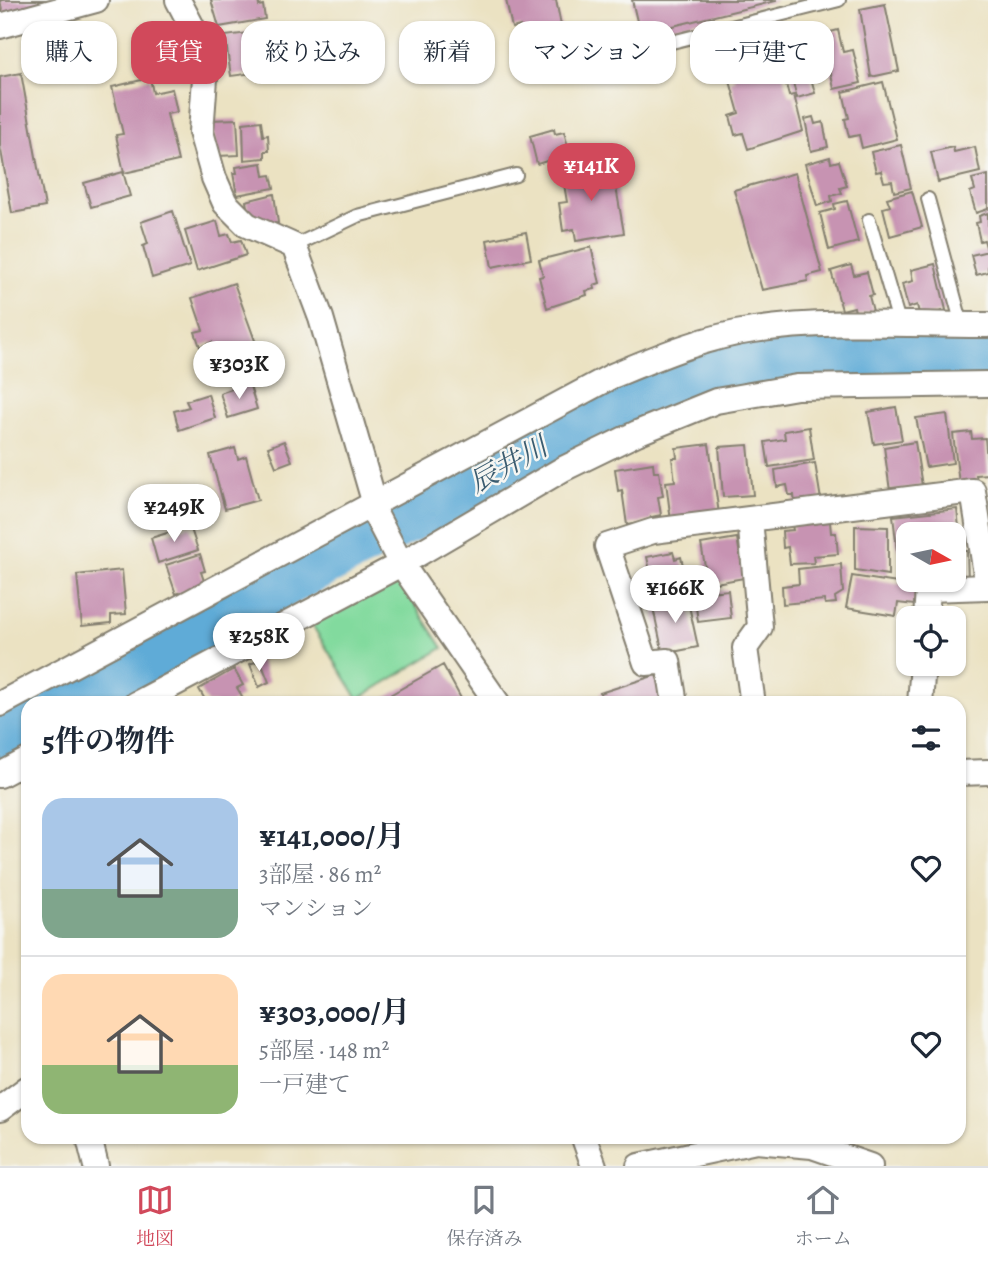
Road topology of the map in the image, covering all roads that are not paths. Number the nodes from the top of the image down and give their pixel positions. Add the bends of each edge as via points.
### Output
1 (96, 0) edge
2 (178, 0) edge
3 (839, 0) edge
4 (0, 26) edge
5 (676, 41) edge
6 (516, 175) dead end
7 (928, 199) dead end
8 (869, 220) dead end
9 (294, 246) junction
10 (962, 325) junction
11 (900, 326) junction
12 (988, 326) edge
13 (988, 384) edge
14 (372, 504) junction
15 (750, 519) junction
16 (400, 563) junction
17 (927, 606) edge
18 (922, 676) edge
19 (151, 696) edge
20 (492, 696) edge
21 (674, 696) edge
22 (752, 696) edge
23 (921, 696) edge
24 (0, 704) edge
25 (21, 764) edge
26 (988, 772) edge
27 (966, 773) edge
28 (0, 775) edge
29 (21, 1093) edge
30 (0, 1109) edge
31 (90, 1144) edge
32 (586, 1144) edge
33 (742, 1144) edge
34 (790, 1144) edge
35 (96, 1166) edge
36 (594, 1166) edge
37 (639, 1166) edge
38 (870, 1166) edge

1 - 4 street
2 - 9 street via 206,65 201,132 225,203 247,225
3 - 5 lane
6 - 9 lane via 357,216
7 - 10 lane
8 - 11 lane
9 - 14 street via 321,318
10 - 11 street
10 - 12 street
11 - 14 street via 794,326 713,338 612,376
13 - 16 street via 797,387 716,401 563,469
14 - 16 street
14 - 24 street
15 - 17 street via 974,491 988,587 928,589
15 - 21 street via 653,531 607,546 646,663 668,661
15 - 22 street via 760,627 745,648
16 - 19 street
16 - 20 street
18 - 23 street
25 - 28 street
26 - 27 street
29 - 30 street
31 - 35 street
32 - 36 street
33 - 37 street
34 - 38 street via 812,1146

